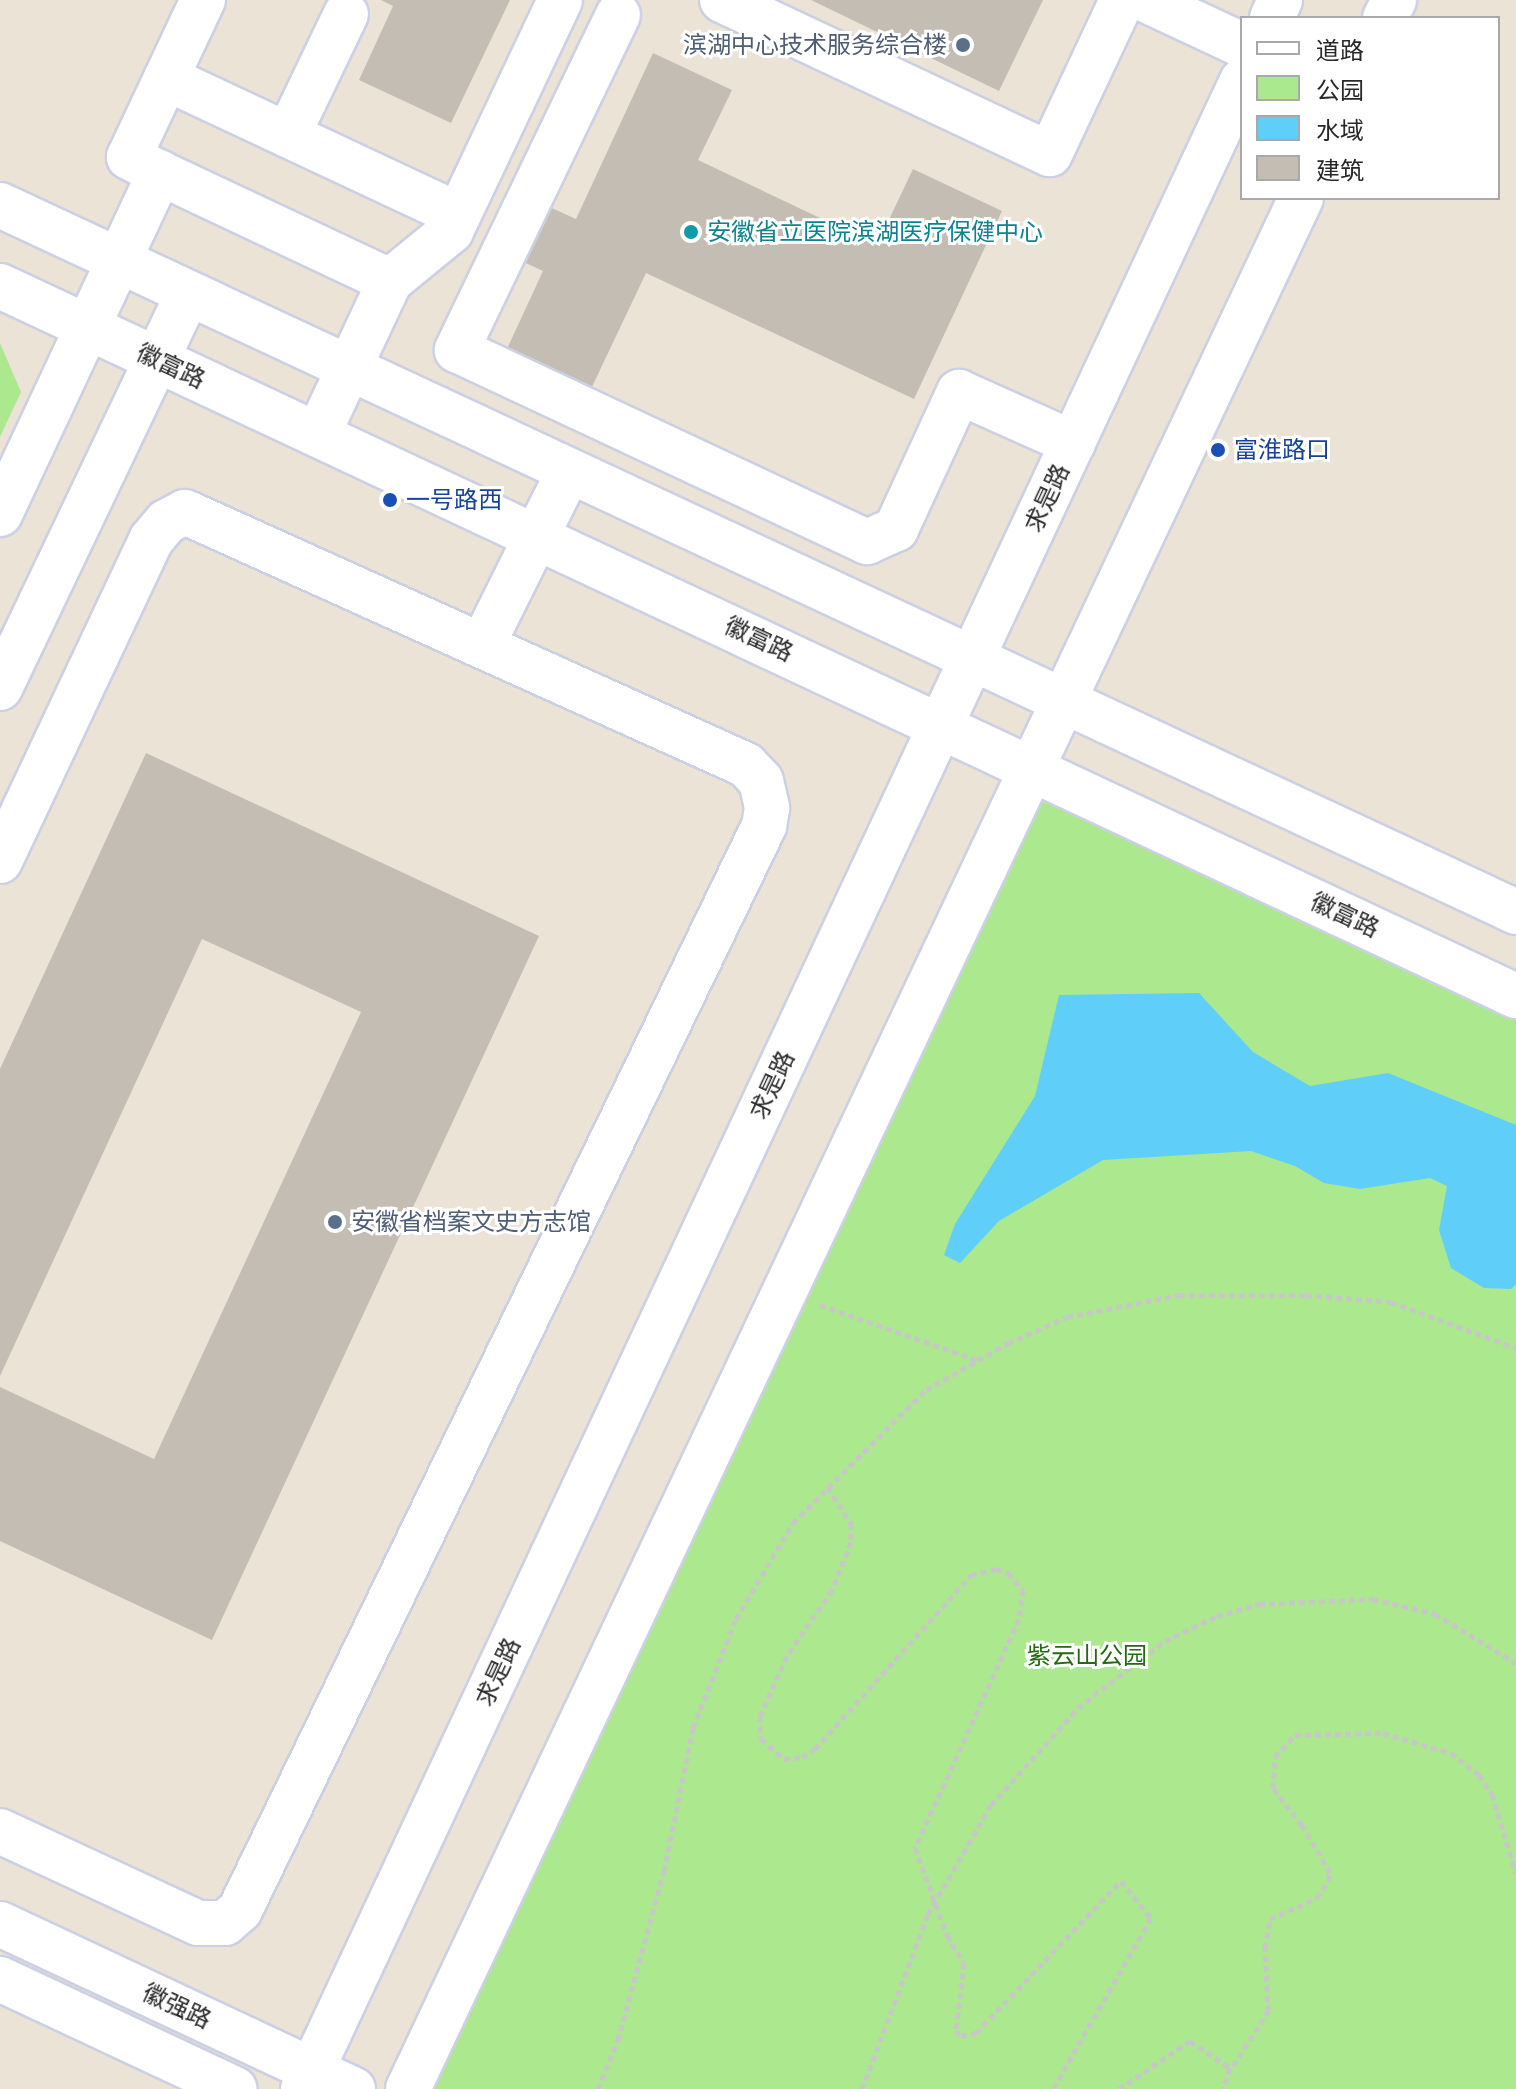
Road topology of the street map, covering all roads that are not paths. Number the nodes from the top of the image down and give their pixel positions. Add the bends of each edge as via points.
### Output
1 (203, 0) edge
2 (560, 0) edge
3 (722, 0) edge
4 (1122, 0) edge
5 (1146, 0) edge
6 (346, 14) dead end
7 (618, 15) dead end
8 (1240, 44) edge
9 (166, 78) junction
10 (1240, 85) edge
11 (288, 135) junction
12 (160, 173) junction
13 (1300, 200) edge
14 (0, 205) edge
15 (459, 215) junction
16 (119, 261) junction
17 (390, 281) junction
18 (0, 286) edge
19 (188, 293) junction
20 (88, 327) junction
21 (156, 359) junction
22 (349, 368) junction
23 (318, 434) junction
24 (1073, 443) junction
25 (686, 458) junction
26 (569, 471) junction
27 (659, 513) junction
28 (0, 514) edge
29 (537, 536) junction
30 (483, 644) junction
31 (972, 659) junction
32 (0, 688) edge
33 (1064, 701) junction
34 (941, 724) junction
35 (1033, 767) junction
36 (0, 861) edge
37 (1516, 912) edge
38 (1516, 996) edge
39 (0, 1831) edge
40 (0, 1924) edge
41 (0, 1979) edge
42 (308, 2079) edge
43 (235, 2089) edge
44 (353, 2089) edge
45 (408, 2089) edge

1 - 9 street
2 - 15 street
3 - 4 street via 1050,154
5 - 8 street
6 - 11 street
7 - 25 street via 457,350
9 - 11 street
9 - 12 street via 129,157
10 - 24 street, 求是路
11 - 15 street
12 - 16 street
12 - 17 street
13 - 33 street
14 - 16 street
15 - 17 street via 439,243
16 - 19 street
16 - 20 street
17 - 22 street
18 - 20 street, 徽富路
19 - 21 street
19 - 22 street
20 - 21 street, 徽富路
20 - 28 street
21 - 23 street, 徽富路
21 - 32 street
22 - 23 street
22 - 26 street
23 - 29 street, 徽富路
24 - 25 street via 959,392 896,529 873,542
24 - 31 street, 求是路
25 - 27 street
26 - 27 street
26 - 29 street
27 - 31 street
29 - 30 street
29 - 34 street, 徽富路
30 - 36 street via 207,518 185,512 176,516 151,540
30 - 39 street via 746,765 765,793 764,826 240,1910 225,1923 198,1923
31 - 33 street
31 - 34 street, 求是路
33 - 35 street
33 - 37 street
34 - 35 street, 徽富路
34 - 42 street, 求是路
35 - 38 street, 徽富路
35 - 45 street
40 - 42 street, 徽强路
41 - 43 street
42 - 44 street, 徽强路

